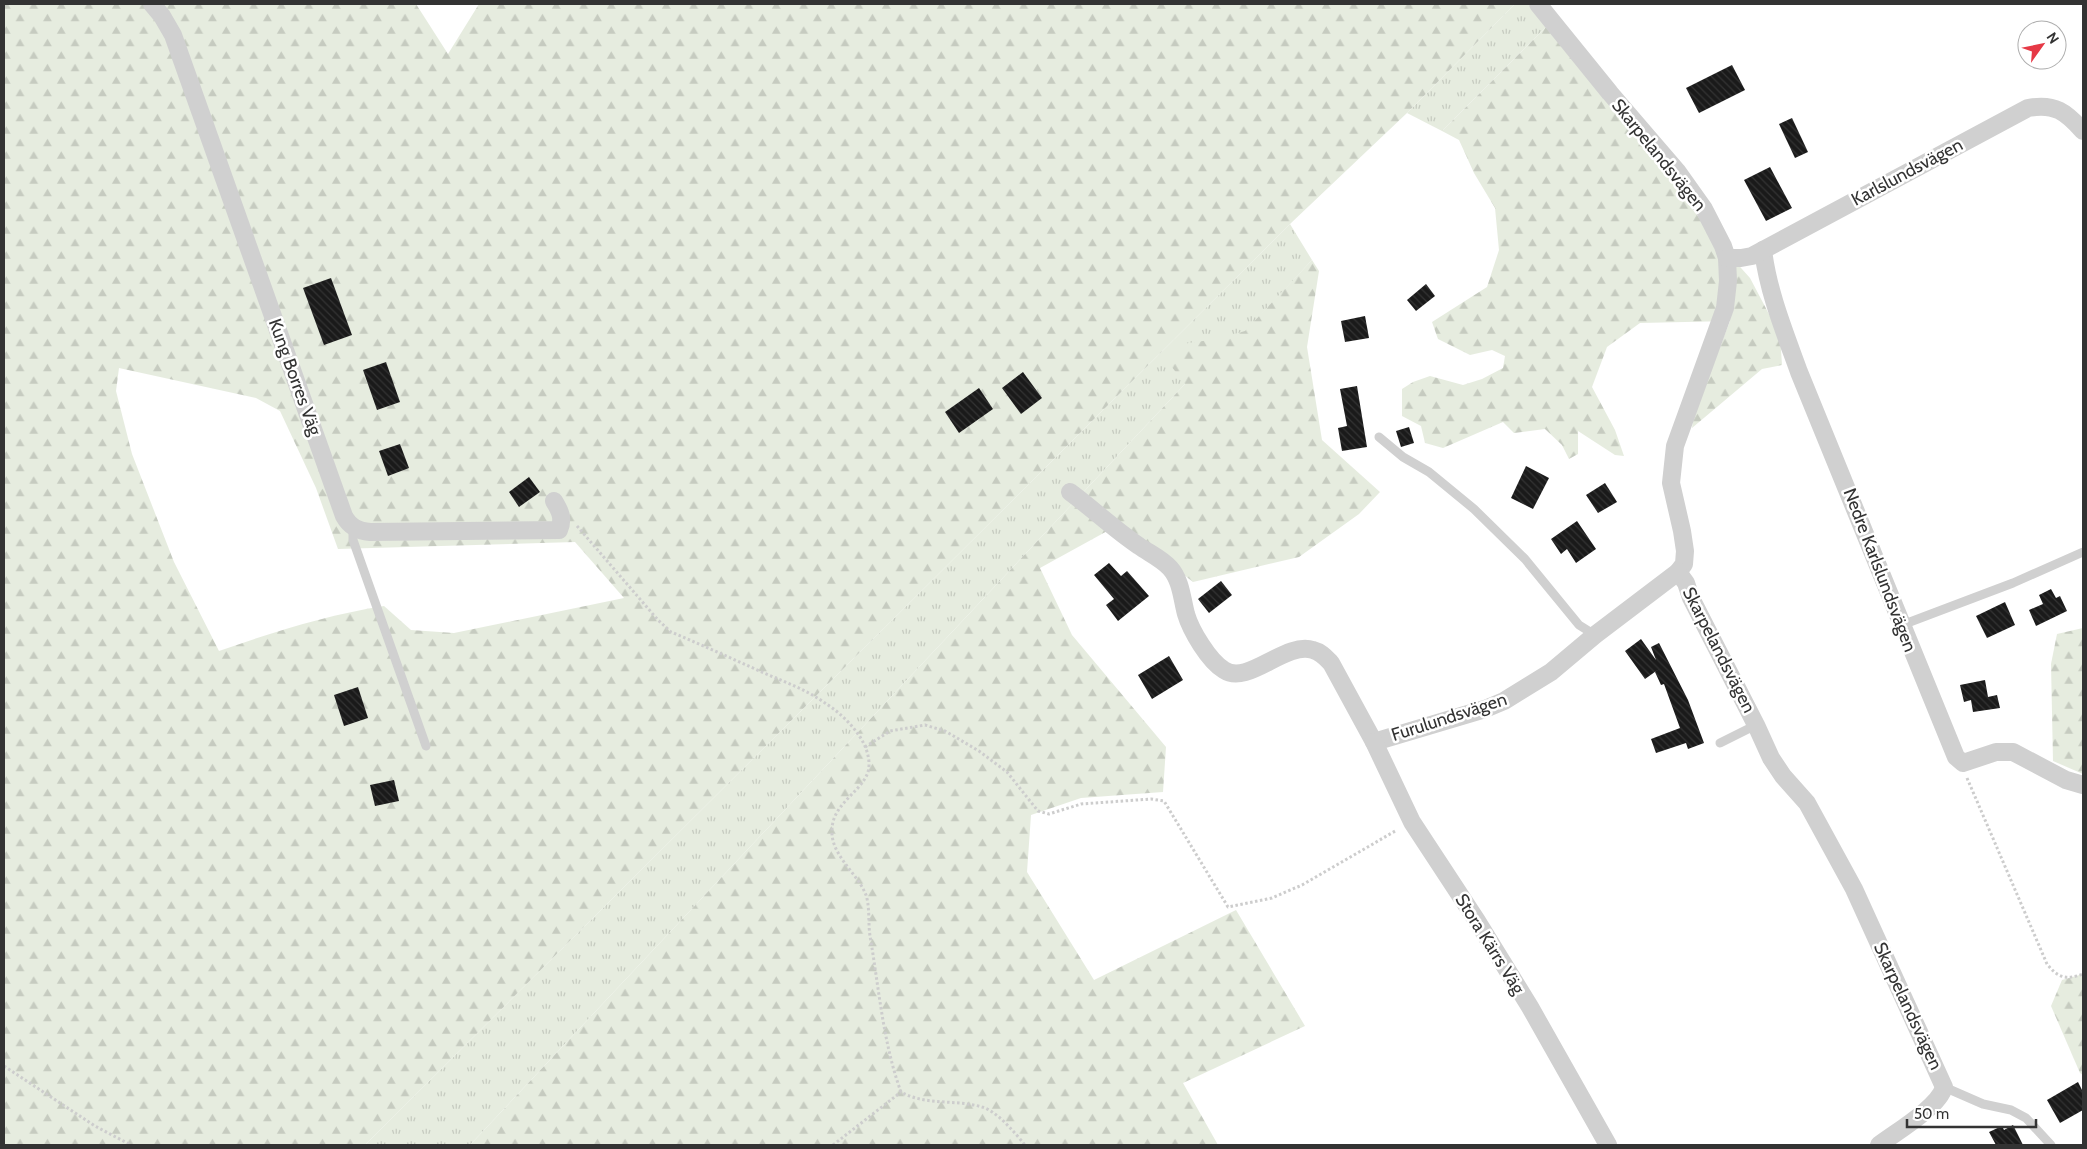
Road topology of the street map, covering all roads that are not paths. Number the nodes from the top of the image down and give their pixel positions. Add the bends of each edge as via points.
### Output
1 (152, 4) edge
2 (1538, 4) edge
3 (2083, 131) edge
4 (1763, 250) junction
5 (1728, 258) junction
6 (1379, 437) dead end
7 (1070, 492) dead end
8 (554, 501) dead end
9 (353, 527) junction
10 (2083, 552) edge
11 (1678, 572) junction
12 (1902, 625) junction
13 (1595, 635) junction
14 (1756, 725) junction
15 (1374, 742) junction
16 (1720, 743) dead end
17 (426, 746) dead end
18 (2083, 785) edge
19 (1944, 1088) junction
20 (1608, 1145) edge
21 (1879, 1145) edge
22 (2051, 1145) edge

1 - 9 street, Kung Borres Väg via 173,34 344,516
2 - 5 street, Skarpelandsvägen via 1677,172 1704,209
3 - 4 street, Karlslundsvägen via 2063,111 2038,106 2028,108
4 - 5 street, Karlslundsvägen via 1740,258
4 - 12 street, Nedre Karlslundsvägen via 1780,319
5 - 11 street, Skarpelandsvägen via 1725,308 1675,446 1671,483 1685,551 1684,564
6 - 13 lane via 1474,509 1525,559 1580,625
7 - 15 street, Furulundsvägen via 1170,568 1176,577 1193,632 1222,669 1230,674 1243,673 1294,650 1312,649 1332,663
8 - 9 street via 563,522 559,530 362,532
9 - 17 lane via 354,540
10 - 12 lane via 2013,583
11 - 13 street, Furulundsvägen
11 - 14 street, Skarpelandsvägen
12 - 18 street, Nedre Karlslundsvägen via 1956,758 1963,763 1996,752 2013,752 2066,780
13 - 15 street, Furulundsvägen via 1551,672 1504,701
14 - 16 lane
14 - 19 street, Skarpelandsvägen via 1771,758 1807,803 1854,889
15 - 20 street, Stora Kärrs Väg via 1412,822 1520,992
19 - 21 street, Skarpelandsvägen via 1934,1104
19 - 22 lane, Skarpelandsvägen via 1983,1104 2011,1110 2026,1118

